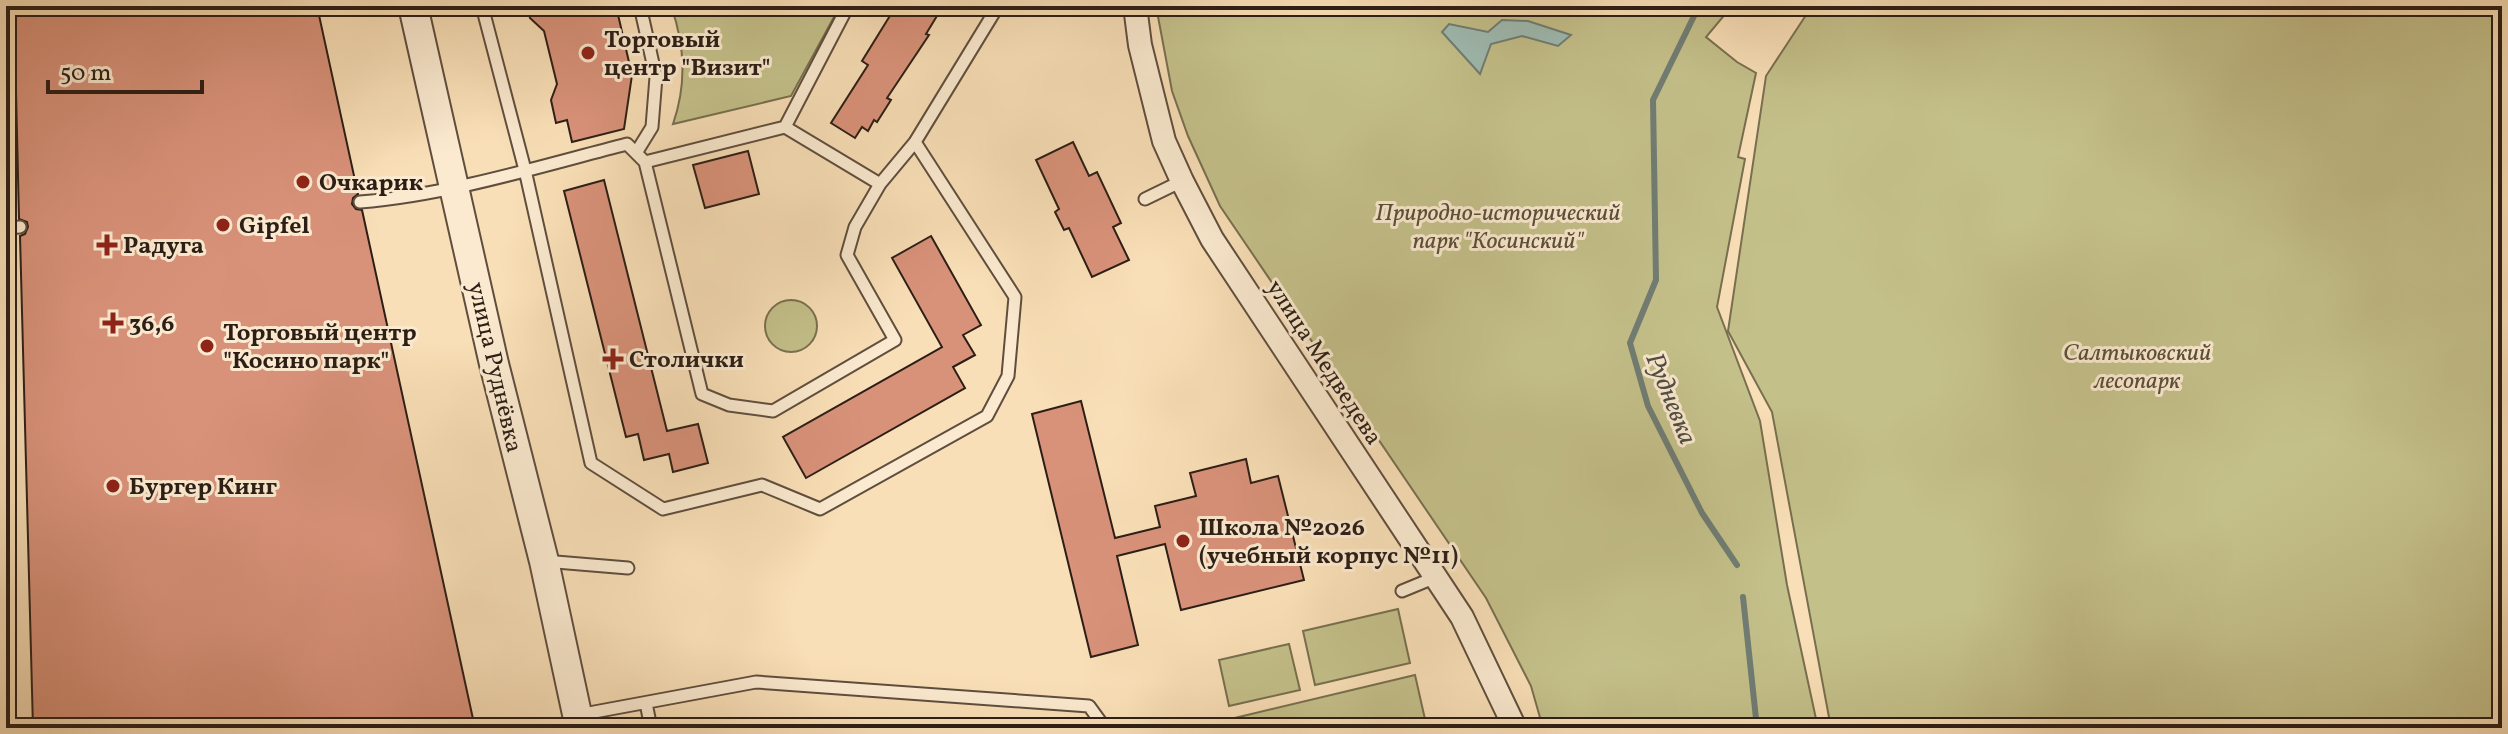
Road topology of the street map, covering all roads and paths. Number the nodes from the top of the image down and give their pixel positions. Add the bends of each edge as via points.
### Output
1 (413, 6) edge
2 (482, 6) edge
3 (640, 6) edge
4 (848, 6) edge
5 (998, 6) edge
6 (1135, 6) edge
7 (785, 127) junction
8 (915, 142) junction
9 (636, 153) junction
10 (645, 162) junction
11 (525, 170) junction
12 (1182, 181) junction
13 (880, 184) junction
14 (454, 186) junction
15 (1145, 199) dead end
16 (360, 202) dead end
17 (20, 227) dead end
18 (6, 228) edge
19 (544, 561) junction
20 (628, 568) dead end
21 (1436, 577) junction
22 (1402, 591) dead end
23 (646, 703) junction
24 (579, 721) edge
25 (651, 728) edge
26 (1105, 728) edge
27 (1515, 728) edge

1 - 14 street, улица Руднёвка
2 - 11 lane
3 - 9 lane via 656,77 652,127
4 - 7 lane
5 - 8 lane
6 - 12 street, улица Медведева via 1164,141
7 - 10 lane
7 - 13 lane
8 - 11 lane via 1015,297 1008,376 987,416 820,509 762,485 663,509 591,463
8 - 13 lane
9 - 10 lane
9 - 11 lane via 627,144
10 - 13 lane via 702,394 729,405 773,411 895,340 847,255 855,227
11 - 14 lane
12 - 15 lane
12 - 21 street, улица Медведева via 1212,239
14 - 16 lane
14 - 19 street, улица Руднёвка
17 - 18 lane
19 - 20 lane
19 - 24 street, улица Руднёвка
21 - 22 lane
21 - 27 street, улица Медведева via 1462,617
23 - 24 lane
23 - 25 lane
23 - 26 lane via 756,682 1089,706

